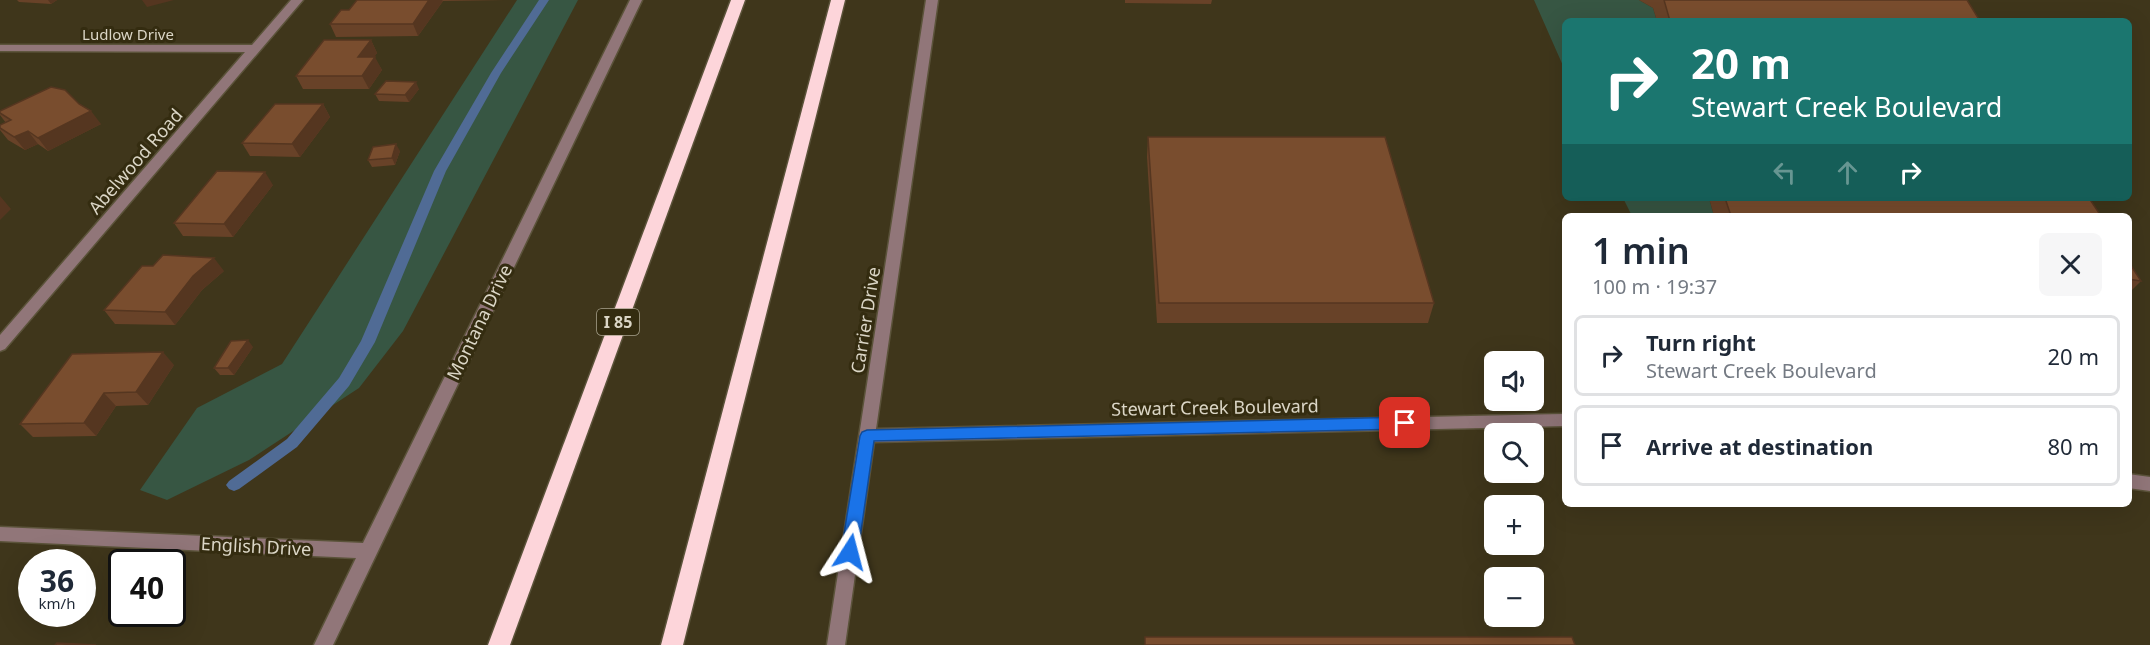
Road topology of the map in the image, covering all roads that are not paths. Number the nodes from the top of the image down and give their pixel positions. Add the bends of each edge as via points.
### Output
1 (297, 0) edge
2 (636, 0) edge
3 (738, 0) edge
4 (838, 0) edge
5 (933, 0) edge
6 (0, 48) edge
7 (255, 49) junction
8 (0, 345) edge
9 (1562, 420) edge
10 (867, 436) junction
11 (2132, 482) edge
12 (2150, 484) edge
13 (0, 534) edge
14 (369, 551) junction
15 (323, 645) edge
16 (499, 645) edge
17 (672, 645) edge
18 (836, 645) edge

1 - 7 street, Abelwood Road
2 - 14 street, Montana Drive
3 - 16 highway, I 85
4 - 17 highway
5 - 10 street, Carrier Drive
6 - 7 street, Ludlow Drive
7 - 8 street, Abelwood Road
9 - 10 street, Stewart Creek Boulevard
10 - 18 street, Carrier Drive
11 - 12 street
13 - 14 street, English Drive
14 - 15 street, Montana Drive

